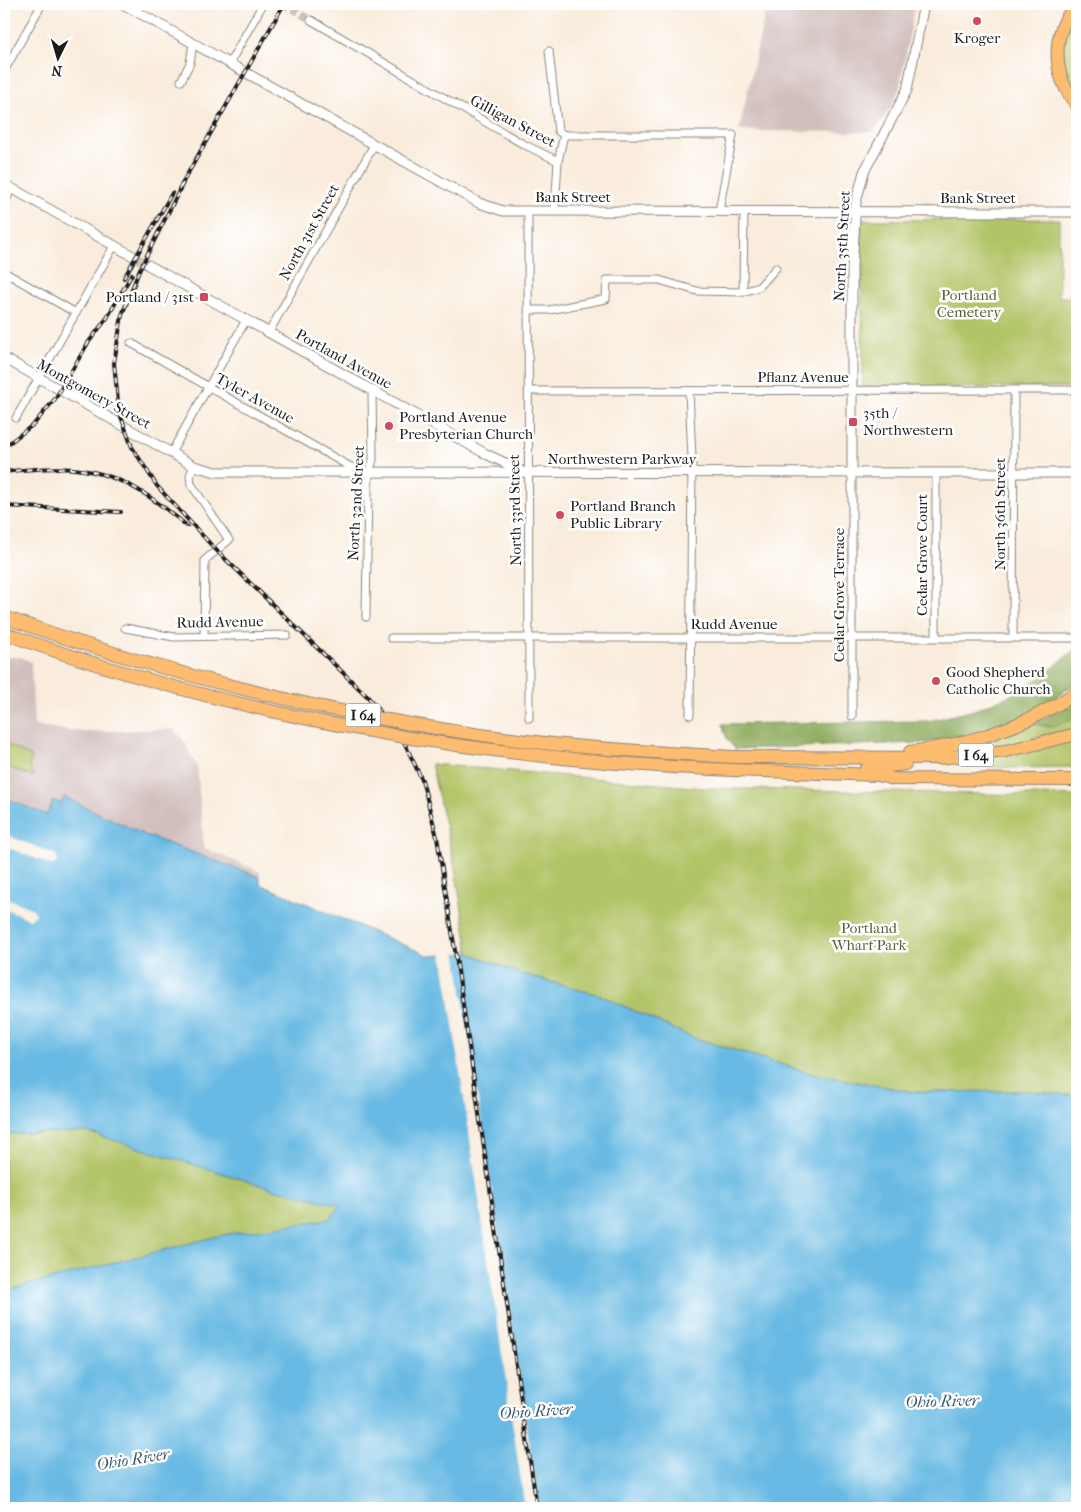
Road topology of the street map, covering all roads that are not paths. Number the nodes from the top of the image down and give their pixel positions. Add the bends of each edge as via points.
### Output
1 (42, 4) edge
2 (123, 4) edge
3 (263, 4) edge
4 (924, 4) edge
5 (1077, 4) edge
6 (311, 20) tunnel mouth
7 (193, 43) junction
8 (549, 51) dead end
9 (6, 62) edge
10 (229, 64) junction
11 (4, 71) edge
12 (181, 80) dead end
13 (1077, 105) edge
14 (564, 135) junction
15 (374, 145) junction
16 (558, 161) junction
17 (4, 184) edge
18 (12, 188) junction
19 (4, 204) edge
20 (528, 211) junction
21 (555, 211) junction
22 (719, 211) junction
23 (744, 211) junction
24 (855, 212) junction
25 (1077, 212) edge
26 (114, 246) junction
27 (133, 256) tunnel mouth
28 (148, 265) tunnel mouth
29 (776, 268) dead end
30 (4, 272) edge
31 (743, 292) junction
32 (530, 310) junction
33 (76, 312) junction
34 (246, 320) junction
35 (268, 332) junction
36 (131, 343) dead end
37 (4, 358) edge
38 (38, 378) junction
39 (209, 387) junction
40 (529, 390) junction
41 (689, 390) junction
42 (1014, 390) junction
43 (1077, 390) edge
44 (372, 391) junction
45 (853, 391) junction
46 (16, 418) dead end
47 (171, 453) junction
48 (194, 466) junction
49 (369, 473) junction
50 (528, 473) junction
51 (692, 473) junction
52 (852, 473) junction
53 (936, 473) junction
54 (1014, 473) junction
55 (1077, 473) edge
56 (4, 617) edge
57 (366, 617) dead end
58 (125, 628) dead end
59 (4, 633) edge
60 (287, 634) dead end
61 (204, 636) junction
62 (391, 638) dead end
63 (530, 638) junction
64 (690, 638) junction
65 (853, 638) junction
66 (936, 638) junction
67 (1013, 638) junction
68 (1077, 638) edge
69 (1077, 692) edge
70 (690, 716) dead end
71 (852, 716) dead end
72 (530, 718) dead end
73 (1077, 736) edge
74 (874, 757) junction
75 (1077, 772) edge
76 (821, 773) junction
77 (878, 775) junction
78 (1077, 780) edge

1 - 9 street
2 - 7 street, Bank Street
3 - 10 street
4 - 24 street, North 35th Street via 907,90 864,172
5 - 13 highway via 1061,31 1057,56 1064,85
6 - 16 street, Gilligan Street via 523,144
7 - 10 street, Bank Street
7 - 12 street via 190,64
8 - 14 street via 558,131
9 - 11 street
10 - 15 street, Bank Street
14 - 16 street, Gilligan Street
14 - 22 street, Gilligan Street via 733,135
15 - 20 street, Bank Street via 479,204 503,211
15 - 35 street, North 31st Street
16 - 21 street
17 - 18 street
18 - 19 street
18 - 26 street
20 - 21 street, Bank Street
20 - 32 street, North 33rd Street
21 - 22 street, Bank Street
22 - 23 street, Bank Street
23 - 24 street, Bank Street
23 - 31 street
24 - 25 street, Bank Street
24 - 45 street, North 35th Street
26 - 27 street
26 - 33 street
28 - 34 street, Portland Avenue
29 - 31 street via 756,290
30 - 33 street
31 - 32 street via 697,291 659,280 607,280 606,300 559,309
32 - 40 street, North 33rd Street
33 - 38 street
34 - 35 street, Portland Avenue
34 - 39 street
35 - 44 street, Portland Avenue
36 - 39 street, Tyler Avenue
37 - 38 street, Montgomery Street
38 - 46 street
38 - 47 street, Montgomery Street
39 - 47 street
39 - 49 street, Tyler Avenue via 349,466
40 - 41 street, Pflanz Avenue
40 - 50 street, North 33rd Street
41 - 45 street, Pflanz Avenue
41 - 51 street
42 - 43 street, Pflanz Avenue
42 - 45 street, Pflanz Avenue
42 - 54 street, North 36th Street
44 - 49 street, North 32nd Street via 373,460
44 - 50 street, Portland Avenue via 502,463
45 - 52 street, North 35th Street
47 - 48 street, Northwestern Parkway
48 - 49 street, Northwestern Parkway via 233,473
48 - 61 street via 191,484 229,540 205,560
49 - 50 street, Northwestern Parkway
49 - 57 street, North 32nd Street
50 - 51 street, Northwestern Parkway
50 - 63 street, North 33rd Street
51 - 52 street, Northwestern Parkway
51 - 64 street
52 - 53 street, Northwestern Parkway
52 - 65 street, Cedar Grove Terrace
53 - 54 street, Northwestern Parkway
53 - 66 street, Cedar Grove Court
54 - 55 street, Northwestern Parkway
54 - 67 street, North 36th Street
56 - 74 highway, I 64, bridge via 191,676 373,717 545,743 732,757
58 - 61 street, Rudd Avenue via 174,638
59 - 76 highway, I 64, bridge via 104,668 198,694 310,720 454,746 624,765
60 - 61 street, Rudd Avenue
62 - 63 street, Rudd Avenue
63 - 64 street, Rudd Avenue
63 - 72 street, North 33rd Street
64 - 65 street, Rudd Avenue
64 - 70 street
65 - 66 street, Rudd Avenue
65 - 71 street, Cedar Grove Terrace
66 - 67 street, Rudd Avenue
67 - 68 street, Rudd Avenue
69 - 74 highway via 1037,716 986,737 945,747
73 - 74 highway, I 64 via 977,755 923,759
73 - 76 highway via 1007,754
75 - 77 highway via 894,771
76 - 77 highway, I 64
77 - 78 highway, I 64 via 901,779

